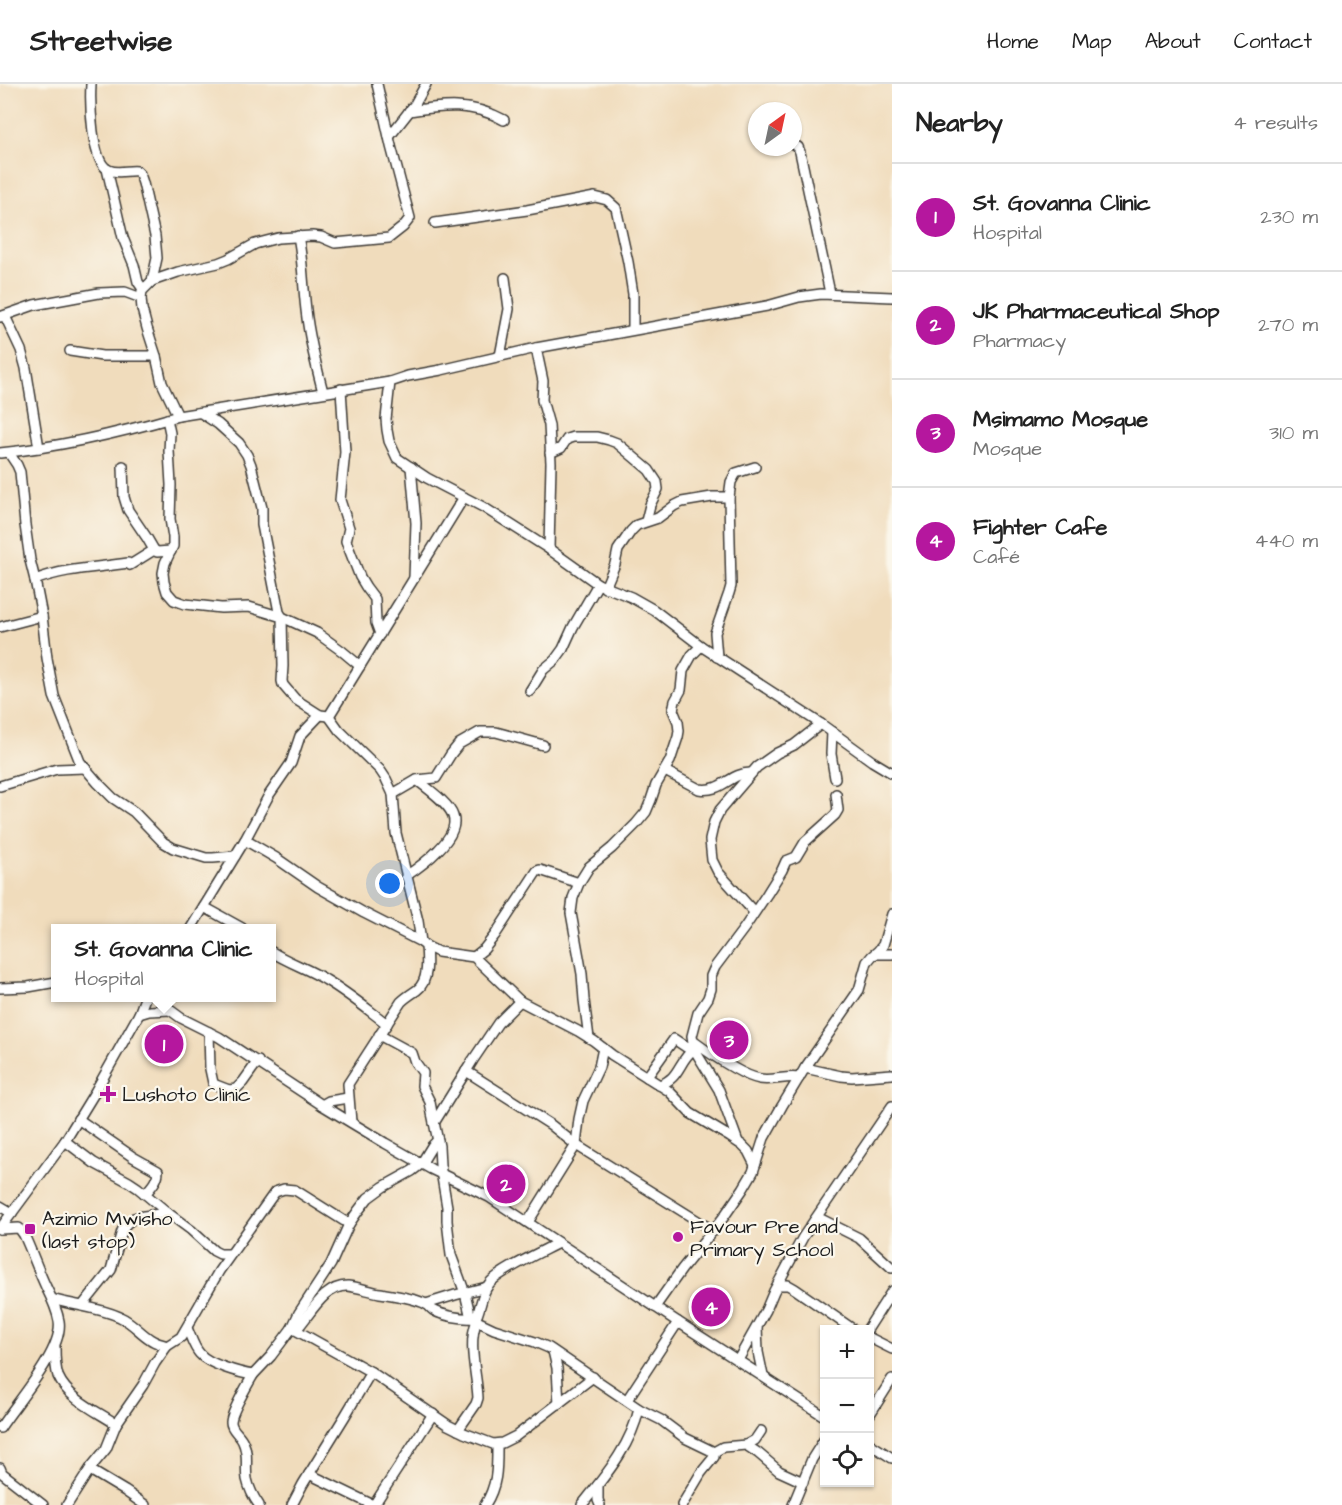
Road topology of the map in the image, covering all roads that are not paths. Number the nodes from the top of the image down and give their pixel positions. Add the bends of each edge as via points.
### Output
1 (91, 84) edge
2 (377, 84) edge
3 (426, 84) edge
4 (409, 111) junction
5 (504, 120) dead end
6 (389, 137) junction
7 (801, 156) edge
8 (107, 169) junction
9 (435, 223) dead end
10 (298, 236) junction
11 (504, 278) dead end
12 (152, 281) junction
13 (830, 293) junction
14 (142, 294) junction
15 (892, 297) edge
16 (3, 317) edge
17 (633, 329) junction
18 (536, 348) junction
19 (70, 351) dead end
20 (156, 356) junction
21 (500, 356) junction
22 (390, 382) junction
23 (341, 389) junction
24 (323, 392) junction
25 (201, 413) junction
26 (178, 416) junction
27 (168, 419) junction
28 (39, 448) junction
29 (25, 450) junction
30 (5, 453) edge
31 (550, 453) junction
32 (123, 466) dead end
33 (411, 467) junction
34 (755, 467) dead end
35 (19, 468) junction
36 (464, 497) junction
37 (729, 498) junction
38 (646, 521) junction
39 (549, 549) junction
40 (154, 550) junction
41 (171, 551) junction
42 (414, 578) junction
43 (35, 580) junction
44 (602, 586) junction
45 (42, 616) junction
46 (282, 617) junction
47 (0, 627) edge
48 (380, 634) junction
49 (700, 646) junction
50 (717, 657) junction
51 (360, 666) junction
52 (530, 691) dead end
53 (324, 715) junction
54 (821, 724) junction
55 (832, 732) junction
56 (543, 745) dead end
57 (84, 768) junction
58 (665, 771) junction
59 (750, 773) junction
60 (892, 773) edge
61 (835, 778) dead end
62 (417, 780) junction
63 (0, 786) edge
64 (836, 794) dead end
65 (393, 795) junction
66 (245, 840) junction
67 (236, 856) junction
68 (406, 876) junction
69 (579, 883) junction
70 (204, 907) junction
71 (754, 912) junction
72 (892, 914) edge
73 (193, 924) edge
74 (235, 924) edge
75 (424, 944) junction
76 (446, 954) junction
77 (875, 954) junction
78 (892, 954) edge
79 (276, 955) edge
80 (474, 957) junction
81 (427, 967) junction
82 (51, 983) edge
83 (0, 988) edge
84 (519, 1001) junction
85 (144, 1002) edge
86 (165, 1002) edge
87 (170, 1010) junction
88 (139, 1014) junction
89 (387, 1024) junction
90 (209, 1032) junction
91 (379, 1035) junction
92 (589, 1038) junction
93 (693, 1047) junction
94 (603, 1048) junction
95 (258, 1061) junction
96 (805, 1068) junction
97 (466, 1071) junction
98 (892, 1074) edge
99 (647, 1077) junction
100 (799, 1078) junction
101 (659, 1085) junction
102 (348, 1098) junction
103 (322, 1105) junction
104 (892, 1106) edge
105 (78, 1119) junction
106 (351, 1122) junction
107 (434, 1123) junction
108 (438, 1140) junction
109 (65, 1141) junction
110 (738, 1142) junction
111 (576, 1145) junction
112 (421, 1164) junction
113 (755, 1165) junction
114 (441, 1174) junction
115 (145, 1194) junction
116 (0, 1206) edge
117 (12, 1213) junction
118 (168, 1214) junction
119 (816, 1219) junction
120 (528, 1222) junction
121 (349, 1224) junction
122 (0, 1229) edge
123 (714, 1231) junction
124 (558, 1243) junction
125 (230, 1254) junction
126 (892, 1268) edge
127 (778, 1285) junction
128 (487, 1287) junction
129 (892, 1291) edge
130 (465, 1293) junction
131 (52, 1299) junction
132 (426, 1304) junction
133 (83, 1305) junction
134 (655, 1307) junction
135 (475, 1320) junction
136 (678, 1323) junction
137 (848, 1325) edge
138 (870, 1325) edge
139 (757, 1327) junction
140 (187, 1328) junction
141 (294, 1329) junction
142 (874, 1340) edge
143 (167, 1346) junction
144 (55, 1347) junction
145 (892, 1349) edge
146 (553, 1351) junction
147 (738, 1360) junction
148 (371, 1372) junction
149 (254, 1375) junction
150 (763, 1376) junction
151 (593, 1377) junction
152 (892, 1379) edge
153 (627, 1400) junction
154 (559, 1404) junction
155 (874, 1408) edge
156 (639, 1409) junction
157 (820, 1413) edge
158 (433, 1414) junction
159 (116, 1424) junction
160 (0, 1428) edge
161 (458, 1430) junction
162 (761, 1431) dead end
163 (497, 1444) junction
164 (746, 1445) junction
165 (820, 1447) edge
166 (874, 1447) edge
167 (714, 1452) junction
168 (892, 1458) edge
169 (0, 1468) edge
170 (90, 1470) junction
171 (309, 1474) junction
172 (803, 1482) junction
173 (598, 1485) junction
174 (43, 1505) edge
175 (67, 1505) edge
176 (145, 1505) edge
177 (257, 1505) edge
178 (292, 1505) edge
179 (373, 1505) edge
180 (485, 1505) edge
181 (582, 1505) edge
182 (600, 1505) edge
183 (682, 1505) edge
184 (793, 1505) edge

1 - 8 street via 95,143 100,162
2 - 6 street
3 - 4 street
4 - 5 street via 441,106 469,108
4 - 6 street
6 - 10 street via 410,218 403,227 389,238 335,243 321,237
7 - 13 street
8 - 12 street via 140,174 157,258
8 - 14 street via 123,238
9 - 17 street via 595,197 607,200 616,208 628,262
10 - 12 street via 255,244 228,260
10 - 24 street via 308,327
11 - 21 street via 509,309
12 - 14 street
13 - 15 street
13 - 17 street
14 - 16 street via 91,294 34,305
14 - 20 street
16 - 28 street via 24,359
17 - 18 street
18 - 21 street
18 - 31 street
19 - 20 street via 102,356
20 - 26 street via 162,383
21 - 22 street
22 - 23 street
22 - 33 street via 386,419 389,441 397,458
23 - 24 street
23 - 48 street via 345,452 340,500 349,528 346,541 360,577 375,599
24 - 25 street
25 - 26 street
25 - 46 street via 232,435 251,465 261,503 277,608
26 - 27 street
27 - 28 street via 80,442
27 - 41 street
28 - 29 street
29 - 30 street
29 - 35 street
30 - 35 street
31 - 38 street via 573,437 597,437 617,443 649,470 657,482
31 - 39 street
32 - 40 street via 128,510
33 - 36 street
33 - 42 street via 416,523
34 - 37 street via 733,477
35 - 43 street
36 - 39 street
36 - 42 street
37 - 38 street via 682,502
37 - 50 street via 731,577 715,633
38 - 44 street via 623,540
39 - 44 street
40 - 41 street
40 - 43 street via 130,565 70,569
41 - 46 street via 165,563 164,582 177,602 220,608 249,607
42 - 48 street
43 - 45 street
44 - 49 street via 647,606
44 - 52 street via 573,627 563,649
45 - 47 street
45 - 57 street via 54,696
46 - 51 street via 317,633
46 - 53 street via 282,681 295,699
48 - 51 street
49 - 50 street
49 - 58 street via 682,671 681,690 673,710 679,730
50 - 54 street
51 - 53 street
53 - 65 street via 380,770
53 - 66 street via 300,736 291,763
54 - 55 street
54 - 59 street
55 - 60 street
55 - 61 street
56 - 62 street via 496,732 480,732 459,744 436,778
57 - 63 street via 57,769
57 - 67 street via 168,845 206,858
58 - 59 street via 704,790
58 - 69 street via 646,812 589,867
59 - 71 street via 717,815 710,840 718,872
62 - 65 street
62 - 68 street via 440,799 455,823 435,854
64 - 71 street via 836,814 805,842 796,856 786,861
65 - 68 street via 396,833
66 - 67 street
66 - 75 street via 364,914
67 - 70 street
68 - 75 street
69 - 80 street via 537,871 495,935
69 - 92 street via 572,913
70 - 73 street
70 - 74 street
71 - 93 street via 715,967 711,990 693,1027
72 - 77 street via 883,945
75 - 76 street
75 - 81 street
76 - 80 street
76 - 81 street
77 - 78 street
77 - 96 street via 867,962 855,997
79 - 89 street via 336,986
80 - 84 street
81 - 89 street via 418,989 406,996
82 - 83 street
84 - 92 street
84 - 97 street via 498,1023
85 - 88 street
86 - 87 street
87 - 88 street
87 - 90 street
88 - 105 street
89 - 91 street
90 - 95 street
90 - 95 street via 210,1069 216,1085 236,1089
91 - 102 street via 348,1084
91 - 107 street via 412,1053 423,1073 422,1086
92 - 94 street
93 - 99 street via 674,1039
93 - 100 street via 759,1079
93 - 101 street via 673,1078
93 - 110 street via 719,1090
94 - 99 street
94 - 111 street via 583,1101
95 - 103 street
96 - 98 street via 852,1077
96 - 100 street
97 - 107 street
97 - 111 street
99 - 101 street
100 - 113 street via 764,1138
101 - 110 street via 690,1113
102 - 103 street
102 - 106 street
103 - 106 street
104 - 119 street
105 - 109 street
105 - 115 street via 158,1171
106 - 112 street
107 - 108 street
108 - 112 street
108 - 114 street
109 - 115 street
109 - 117 street
110 - 113 street
111 - 120 street
111 - 123 street
112 - 114 street
112 - 121 street via 368,1198
113 - 123 street
114 - 120 street via 489,1197
114 - 130 street via 451,1255
115 - 118 street
116 - 117 street
117 - 122 street
118 - 125 street via 214,1251
118 - 133 street via 134,1218 126,1224 111,1270
119 - 126 street via 853,1233
119 - 127 street
120 - 124 street
121 - 125 street via 295,1190 284,1189 275,1192
121 - 141 street
122 - 131 street via 19,1228
123 - 134 street
124 - 128 street via 496,1277
124 - 134 street
125 - 140 street
127 - 137 street via 788,1285
127 - 139 street
128 - 130 street
128 - 135 street
129 - 138 street
130 - 132 street
130 - 135 street
131 - 133 street
131 - 144 street via 59,1321
132 - 135 street via 434,1310
132 - 141 street via 343,1287 328,1293
133 - 143 street via 118,1316 152,1341
134 - 136 street
135 - 146 street
135 - 161 street via 478,1398
136 - 147 street
136 - 153 street
139 - 147 street
139 - 150 street
140 - 143 street via 182,1337
140 - 149 street via 203,1358
141 - 148 street
141 - 149 street
142 - 145 street
143 - 159 street
144 - 159 street via 58,1376 69,1391
144 - 160 street
146 - 151 street
146 - 154 street
147 - 150 street
148 - 158 street
148 - 171 street
149 - 177 street via 231,1424 247,1453 248,1480
150 - 157 street
151 - 153 street
151 - 154 street
152 - 155 street
153 - 156 street
154 - 163 street via 516,1436
156 - 167 street
156 - 173 street via 630,1437
158 - 161 street
158 - 179 street
159 - 170 street via 106,1449
161 - 163 street
162 - 164 street
163 - 180 street via 497,1473
164 - 167 street
164 - 172 street via 779,1471
165 - 172 street
166 - 168 street
167 - 183 street
169 - 174 street
170 - 175 street
170 - 176 street
171 - 178 street
171 - 179 street
172 - 184 street
173 - 181 street
173 - 182 street

